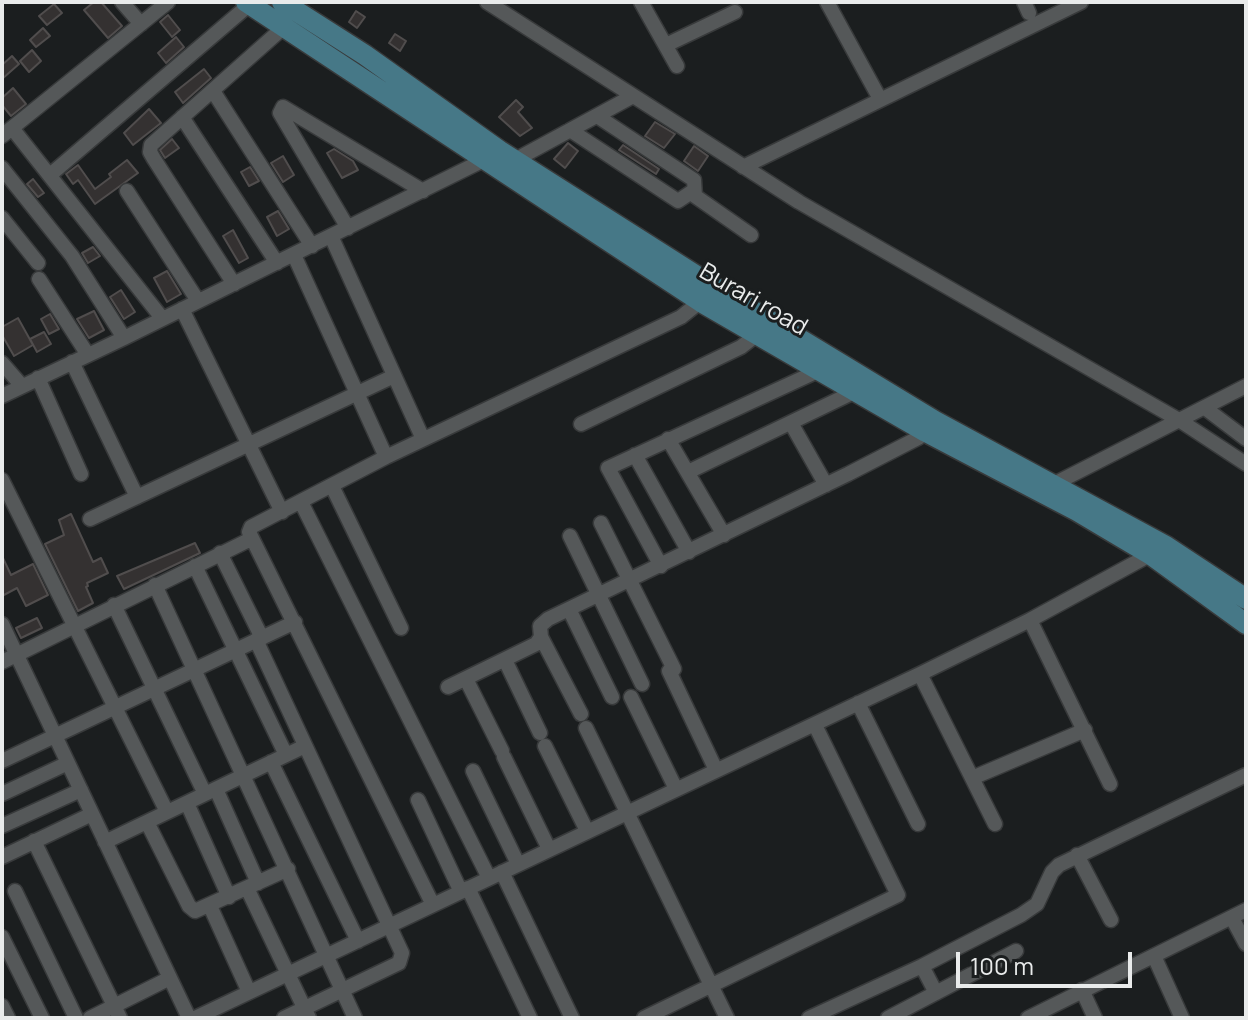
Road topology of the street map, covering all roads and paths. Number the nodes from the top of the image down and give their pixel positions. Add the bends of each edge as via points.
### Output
1 (122, 2) edge
2 (168, 2) edge
3 (282, 2) edge
4 (487, 2) edge
5 (641, 2) edge
6 (827, 2) edge
7 (1081, 2) edge
8 (248, 3) edge
9 (735, 12) dead end
10 (141, 24) junction
11 (284, 27) junction
12 (666, 45) junction
13 (677, 66) dead end
14 (213, 91) junction
15 (633, 96) junction
16 (880, 99) junction
17 (597, 116) junction
18 (182, 117) junction
19 (570, 130) junction
20 (7, 132) edge
21 (500, 157) junction
22 (743, 167) junction
23 (2, 168) edge
24 (50, 175) junction
25 (127, 191) dead end
26 (423, 191) junction
27 (693, 191) junction
28 (2, 218) edge
29 (348, 228) junction
30 (751, 235) dead end
31 (331, 236) junction
32 (312, 246) junction
33 (294, 255) junction
34 (277, 263) junction
35 (234, 284) junction
36 (708, 294) junction
37 (198, 301) junction
38 (182, 309) junction
39 (162, 318) junction
40 (765, 328) junction
41 (124, 338) junction
42 (88, 355) junction
43 (72, 362) junction
44 (2, 363) edge
45 (820, 370) junction
46 (394, 376) junction
47 (38, 378) junction
48 (22, 386) junction
49 (1246, 386) edge
50 (856, 391) junction
51 (357, 394) junction
52 (2, 396) edge
53 (1192, 414) junction
54 (791, 423) junction
55 (581, 424) dead end
56 (931, 427) junction
57 (423, 439) junction
58 (668, 439) junction
59 (1246, 439) edge
60 (248, 443) junction
61 (635, 455) junction
62 (386, 457) junction
63 (1246, 464) edge
64 (688, 472) junction
65 (81, 474) dead end
66 (2, 480) edge
67 (826, 485) junction
68 (332, 486) junction
69 (1050, 490) junction
70 (137, 497) junction
71 (301, 502) junction
72 (282, 512) junction
73 (90, 519) dead end
74 (601, 523) dead end
75 (724, 535) junction
76 (570, 536) dead end
77 (251, 539) junction
78 (1158, 551) junction
79 (689, 552) junction
80 (220, 553) junction
81 (195, 566) junction
82 (661, 566) junction
83 (630, 580) junction
84 (155, 585) junction
85 (598, 595) junction
86 (1246, 599) edge
87 (114, 605) junction
88 (569, 609) junction
89 (1030, 620) junction
90 (295, 622) junction
91 (2, 624) edge
92 (1246, 624) edge
93 (73, 625) junction
94 (401, 628) dead end
95 (541, 637) junction
96 (259, 639) junction
97 (236, 650) junction
98 (17, 654) junction
99 (505, 660) junction
100 (2, 662) edge
101 (195, 669) junction
102 (920, 674) junction
103 (466, 679) junction
104 (642, 684) dead end
105 (448, 687) dead end
106 (154, 688) junction
107 (612, 697) dead end
108 (631, 697) dead end
109 (858, 703) junction
110 (115, 707) junction
111 (815, 725) junction
112 (1085, 730) junction
113 (55, 735) junction
114 (305, 746) junction
115 (286, 755) junction
116 (2, 761) edge
117 (271, 762) junction
118 (68, 763) junction
119 (716, 770) junction
120 (473, 771) dead end
121 (1246, 775) edge
122 (244, 776) junction
123 (972, 778) junction
124 (1110, 784) dead end
125 (676, 789) junction
126 (81, 790) junction
127 (210, 791) junction
128 (2, 794) edge
129 (418, 800) dead end
130 (187, 803) junction
131 (167, 812) junction
132 (626, 813) junction
133 (92, 814) junction
134 (147, 822) junction
135 (918, 824) dead end
136 (995, 824) dead end
137 (2, 826) edge
138 (587, 831) junction
139 (34, 841) junction
140 (105, 842) junction
141 (549, 849) junction
142 (1077, 855) junction
143 (2, 857) edge
144 (518, 864) junction
145 (288, 869) junction
146 (496, 875) junction
147 (252, 886) junction
148 (465, 890) junction
149 (15, 891) dead end
150 (229, 897) junction
151 (433, 905) junction
152 (210, 906) junction
153 (1239, 914) edge
154 (1111, 920) dead end
155 (389, 926) junction
156 (2, 937) edge
157 (358, 941) junction
158 (1246, 944) edge
159 (1016, 951) dead end
160 (327, 955) junction
161 (1154, 956) junction
162 (922, 966) junction
163 (288, 974) junction
164 (170, 978) junction
165 (711, 986) junction
166 (342, 990) junction
167 (1082, 990) junction
168 (249, 992) junction
169 (936, 993) junction
170 (918, 1003) junction
171 (2, 1006) edge
172 (117, 1012) edge
173 (1054, 1012) edge
174 (307, 1013) edge
175 (8, 1018) edge
176 (42, 1018) edge
177 (76, 1018) edge
178 (90, 1018) edge
179 (192, 1018) edge
180 (284, 1018) edge
181 (355, 1018) edge
182 (530, 1018) edge
183 (572, 1018) edge
184 (644, 1018) edge
185 (727, 1018) edge
186 (809, 1018) edge
187 (888, 1018) edge
188 (927, 1018) edge
189 (1028, 1018) edge
190 (1095, 1018) edge
191 (1182, 1018) edge

1 - 10 street
2 - 10 street
3 - 21 main road, Burari road via 365,55
4 - 15 street
5 - 12 street
6 - 16 street
7 - 16 street
8 - 11 main road, Burari road
8 - 24 street
9 - 12 street
10 - 20 street
11 - 14 street
11 - 21 main road, Burari road
12 - 13 street
14 - 18 street
14 - 32 street
15 - 17 street
15 - 22 street
16 - 22 street
17 - 19 street
17 - 27 street via 694,180
18 - 34 street
18 - 35 street via 150,152
19 - 21 street
19 - 27 street via 678,201
20 - 24 street
21 - 26 street
21 - 36 main road, Burari road
21 - 36 main road, Burari road
22 - 53 street via 851,233
23 - 41 street via 72,256
24 - 39 street
25 - 37 street
26 - 29 street
26 - 29 street via 283,107 280,113
27 - 30 street
28 - 42 street
29 - 31 street
31 - 32 street
31 - 46 street
32 - 33 street
33 - 34 street
33 - 51 street
34 - 35 street
35 - 37 street
36 - 40 main road, Burari road
36 - 57 street via 681,317
37 - 38 street
38 - 39 street
38 - 60 street
39 - 41 street
40 - 45 main road, Burari road
40 - 55 street via 741,347
40 - 56 main road, Burari road
41 - 42 street
42 - 43 street
43 - 47 street
43 - 70 street
44 - 48 street
45 - 50 main road, Burari road
45 - 58 street
46 - 51 street
46 - 57 street
47 - 48 street
47 - 65 street
48 - 52 street
49 - 53 street
50 - 54 street
50 - 56 main road, Burari road
51 - 60 street
51 - 62 street
53 - 59 street
53 - 63 street
53 - 69 street
54 - 64 street
54 - 67 street
56 - 67 street
56 - 69 main road, Burari road
57 - 62 street
58 - 61 street
58 - 64 street
60 - 70 street
60 - 72 street
61 - 79 street
61 - 82 street via 612,465 608,473
62 - 68 street
64 - 75 street
66 - 93 street
67 - 75 street
68 - 71 street
68 - 94 street
69 - 78 main road, Burari road
70 - 73 street
71 - 72 street
71 - 146 street
72 - 77 street via 251,527
74 - 83 street
75 - 79 street
76 - 85 street
77 - 80 street
77 - 90 street
78 - 86 main road, Burari road
78 - 89 street
78 - 92 main road, Burari road
79 - 82 street
80 - 81 street
80 - 96 street
81 - 84 street
81 - 97 street
82 - 83 street
83 - 85 street
83 - 119 street
84 - 87 street
84 - 101 street
85 - 88 street
85 - 104 street
87 - 93 street
87 - 106 street
88 - 95 street via 543,623
88 - 107 street
89 - 102 street
89 - 112 street
90 - 96 street
90 - 151 street
91 - 98 street
93 - 98 street
93 - 110 street
95 - 99 street
95 - 132 street
96 - 97 street
96 - 114 street
97 - 101 street
97 - 115 street
98 - 100 street
98 - 113 street
99 - 103 street
99 - 138 street
101 - 106 street
101 - 122 street
102 - 109 street
102 - 123 street
103 - 105 street
103 - 141 street
106 - 110 street
106 - 127 street
108 - 125 street
109 - 111 street
109 - 135 street
110 - 113 street
110 - 131 street
111 - 119 street
111 - 165 street via 898,895
112 - 123 street
112 - 124 street
113 - 116 street
113 - 118 street
114 - 115 street
114 - 155 street
115 - 117 street
117 - 122 street
117 - 157 street
118 - 126 street
118 - 128 street
119 - 125 street
120 - 144 street
121 - 142 street
122 - 127 street
122 - 145 street
123 - 136 street
125 - 132 street
126 - 133 street
126 - 137 street
127 - 130 street
127 - 147 street
129 - 148 street
130 - 131 street
130 - 150 street
131 - 134 street
132 - 138 street
132 - 165 street
133 - 139 street
133 - 140 street
134 - 140 street
134 - 152 street via 191,909
138 - 141 street
139 - 143 street
139 - 172 street
140 - 164 street
141 - 144 street
142 - 154 street
142 - 162 street via 1055,869 1031,909
144 - 146 street
145 - 147 street
145 - 160 street
146 - 148 street
146 - 183 street
147 - 150 street
147 - 163 street
148 - 151 street
148 - 182 street
149 - 177 street
150 - 152 street
151 - 155 street
152 - 168 street
153 - 158 street
153 - 161 street
155 - 157 street
155 - 166 street via 402,953 399,963
156 - 176 street
157 - 160 street
159 - 169 street
160 - 163 street
160 - 166 street
161 - 167 street
161 - 191 street
162 - 169 street
162 - 186 street
163 - 168 street
163 - 174 street
164 - 172 street
164 - 179 street
165 - 184 street
165 - 185 street
166 - 174 street
166 - 181 street
167 - 173 street
167 - 190 street
168 - 179 street
169 - 170 street
170 - 187 street
170 - 188 street
171 - 175 street
172 - 178 street
173 - 189 street
174 - 180 street

